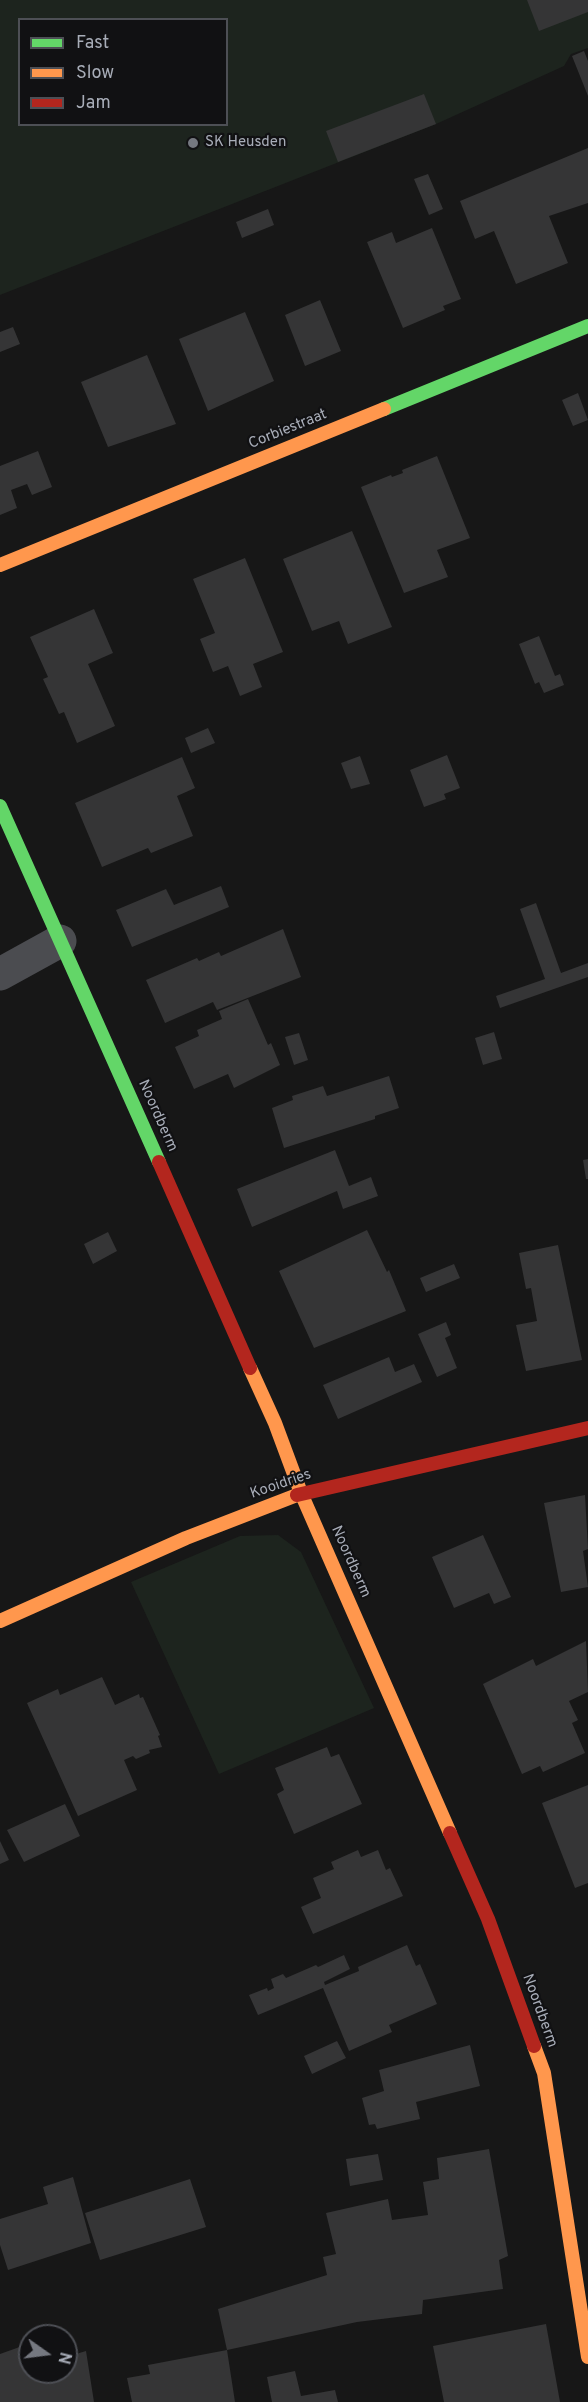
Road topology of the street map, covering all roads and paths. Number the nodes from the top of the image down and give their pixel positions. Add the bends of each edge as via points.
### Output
1 (588, 326) edge
2 (0, 565) edge
3 (0, 806) edge
4 (60, 941) junction
5 (0, 974) edge
6 (588, 1428) edge
7 (301, 1493) junction
8 (0, 1621) edge
9 (588, 2357) edge

1 - 2 street, Corbiestraat
3 - 4 street, Noordberm
4 - 5 street
4 - 7 street, Noordberm via 275,1423
6 - 7 street, Kooidries
7 - 8 street, Kooidries via 186,1538
7 - 9 street, Noordberm via 488,1918 544,2073

